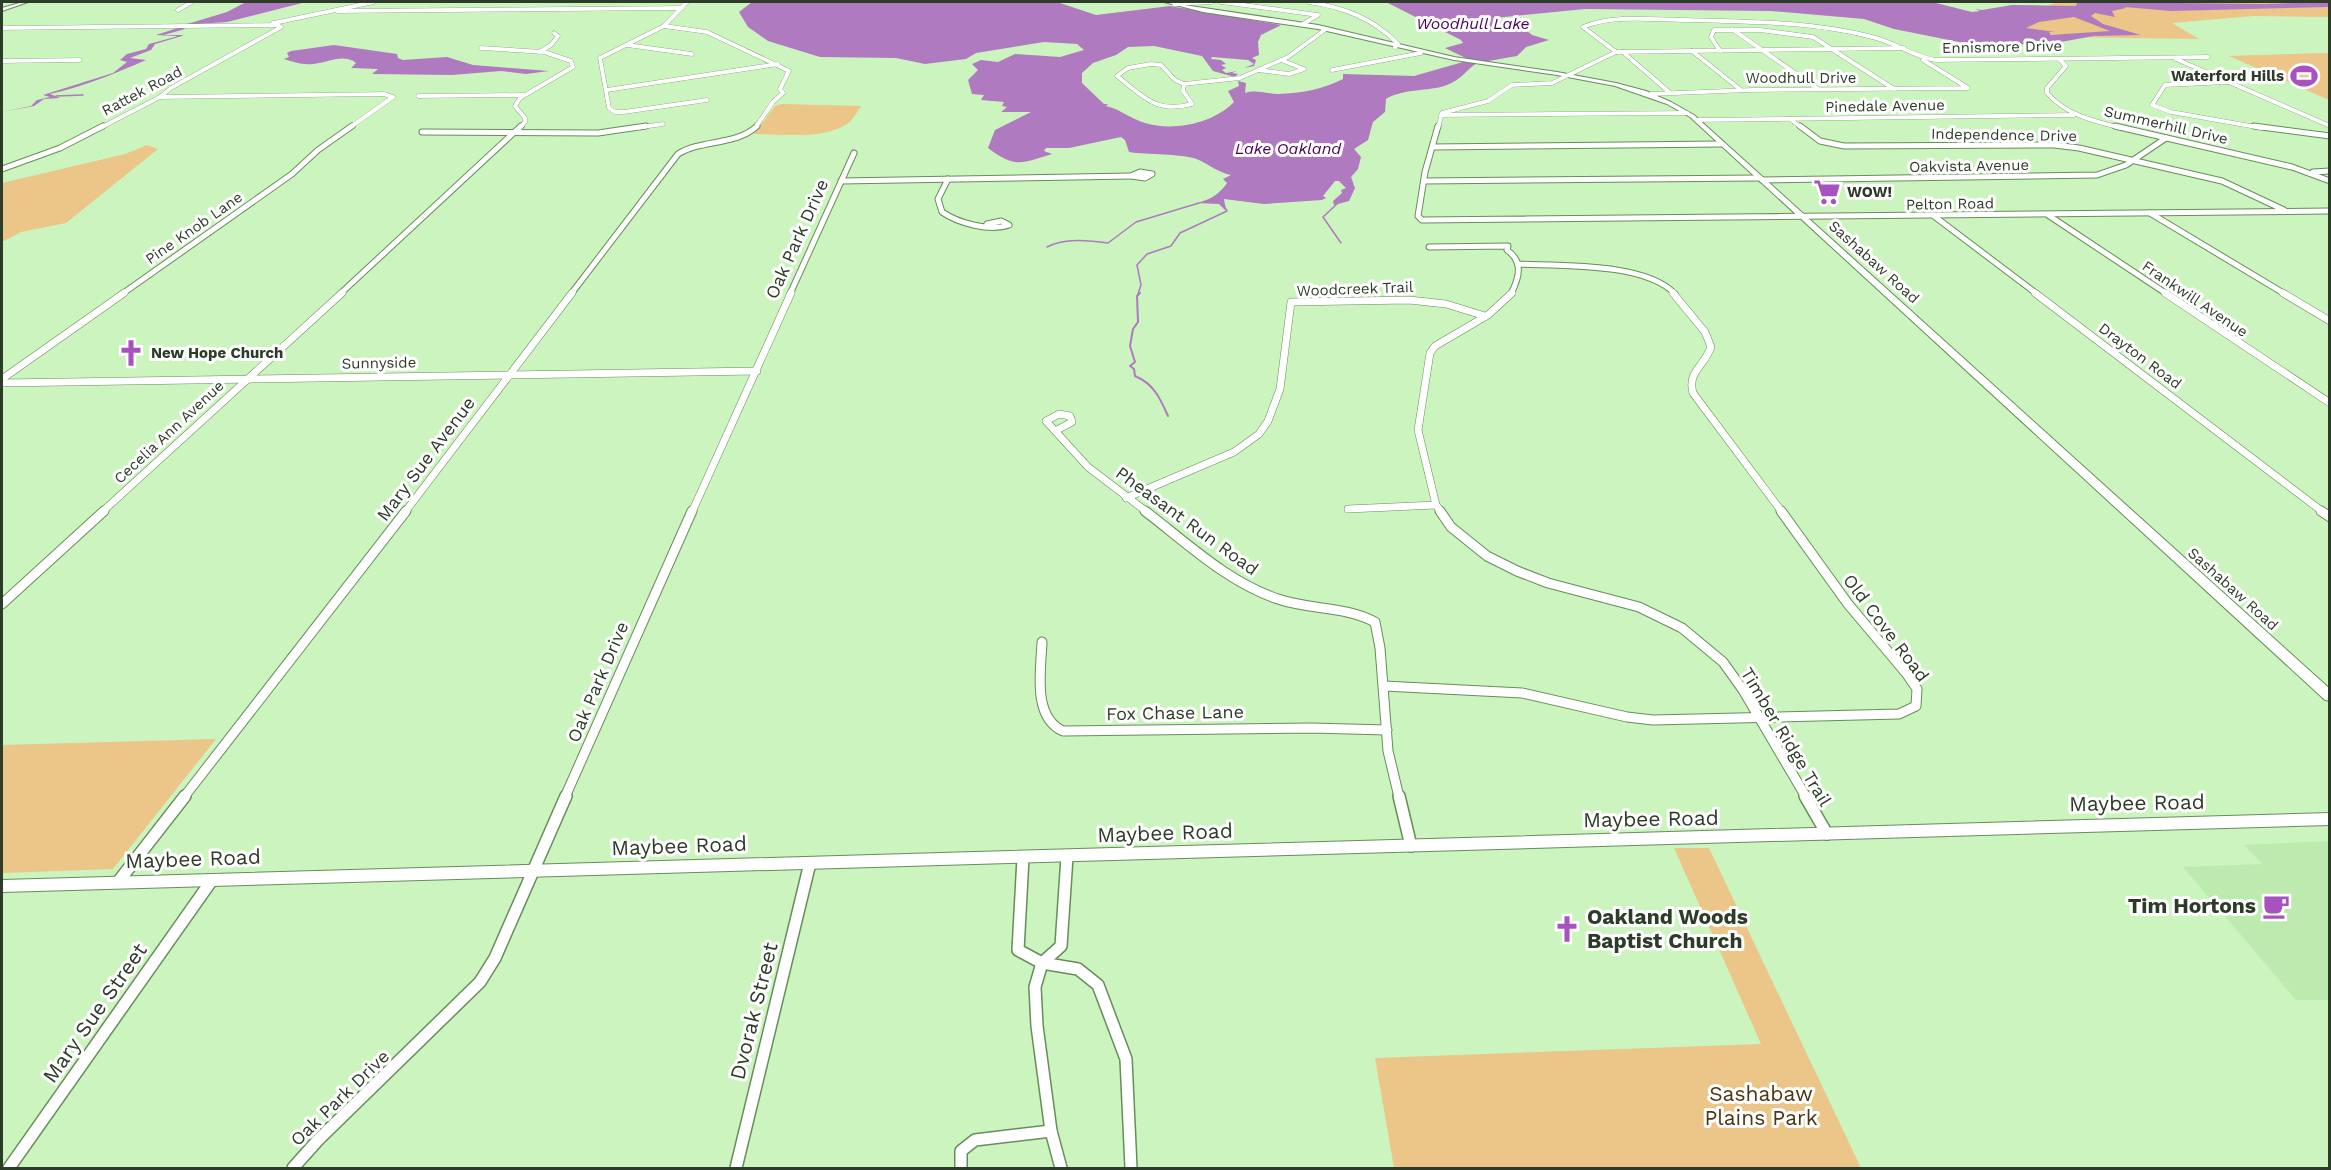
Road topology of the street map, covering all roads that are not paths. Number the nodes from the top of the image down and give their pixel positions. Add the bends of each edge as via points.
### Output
1 (26, 2) edge
2 (192, 2) edge
3 (374, 2) edge
4 (687, 2) edge
5 (1166, 2) edge
6 (1212, 2) edge
7 (1221, 2) edge
8 (1308, 2) edge
9 (1174, 4) junction
10 (682, 8) junction
11 (178, 9) dead end
12 (2, 10) edge
13 (337, 11) junction
14 (1720, 20) junction
15 (275, 24) junction
16 (1303, 24) junction
17 (664, 26) junction
18 (2, 28) edge
19 (1326, 29) junction
20 (1734, 30) junction
21 (554, 33) dead end
22 (1782, 33) joint
23 (627, 45) junction
24 (1395, 47) junction
25 (481, 48) dead end
26 (1904, 48) junction
27 (1762, 50) junction
28 (1833, 50) junction
29 (1692, 51) junction
30 (1720, 51) junction
31 (539, 52) junction
32 (1616, 52) junction
33 (1623, 52) junction
34 (1421, 53) junction
35 (692, 54) dead end
36 (2208, 57) dead end
37 (2173, 58) junction
38 (1925, 59) junction
39 (2059, 59) junction
40 (80, 60) dead end
41 (1281, 60) junction
42 (2, 62) edge
43 (778, 64) junction
44 (1258, 70) junction
45 (1332, 70) dead end
46 (1563, 76) junction
47 (2229, 82) junction
48 (1184, 84) junction
49 (607, 90) junction
50 (1741, 90) junction
51 (1819, 90) junction
52 (1896, 90) junction
53 (1669, 92) junction
54 (1651, 94) junction
55 (523, 95) junction
56 (418, 96) dead end
57 (160, 97) junction
58 (707, 100) dead end
59 (1688, 113) junction
60 (2074, 115) junction
61 (1441, 116) junction
62 (1790, 119) junction
63 (1696, 120) junction
64 (663, 124) dead end
65 (2330, 126) edge
66 (517, 131) junction
67 (422, 132) dead end
68 (2330, 136) edge
69 (2166, 138) junction
70 (1722, 144) junction
71 (1433, 147) junction
72 (854, 153) dead end
73 (2133, 160) junction
74 (2, 169) edge
75 (2330, 171) edge
76 (2310, 172) junction
77 (1131, 176) dead end
78 (948, 179) junction
79 (1761, 179) junction
80 (841, 181) junction
81 (1424, 181) junction
82 (2330, 181) edge
83 (2287, 211) junction
84 (2330, 211) edge
85 (2149, 213) junction
86 (2047, 214) junction
87 (1934, 216) junction
88 (1803, 218) junction
89 (987, 224) dead end
90 (1429, 247) dead end
91 (1518, 264) junction
92 (1485, 316) junction
93 (2330, 321) edge
94 (757, 371) junction
95 (510, 375) junction
96 (246, 379) junction
97 (2, 381) edge
98 (2330, 403) edge
99 (1057, 430) dead end
100 (1126, 498) junction
101 (1436, 505) junction
102 (1348, 509) dead end
103 (2330, 517) edge
104 (2, 604) edge
105 (1042, 642) dead end
106 (1384, 686) junction
107 (2330, 697) edge
108 (1759, 718) junction
109 (1387, 730) junction
110 (2330, 819) edge
111 (1827, 834) junction
112 (1411, 846) junction
113 (1068, 857) junction
114 (1023, 858) junction
115 (810, 863) junction
116 (535, 871) junction
117 (212, 880) junction
118 (118, 882) junction
119 (2, 886) edge
120 (1042, 963) junction
121 (1051, 1131) junction
122 (9, 1168) edge
123 (293, 1168) edge
124 (736, 1168) edge
125 (961, 1168) edge
126 (1061, 1168) edge
127 (1131, 1168) edge

1 - 12 street
2 - 11 street
3 - 13 street
4 - 10 street
5 - 9 street, Sashabaw Road
6 - 9 street
7 - 16 street via 1318,15
8 - 24 street via 1357,13 1390,35 1398,44
9 - 16 street, Sashabaw Road
10 - 13 street
10 - 17 street
13 - 15 street
14 - 20 street
14 - 26 street, Ennismore Drive via 1841,31
14 - 32 street, Ennismore Drive via 1633,19 1583,27
15 - 18 street
15 - 57 street, Rattek Road via 281,27
16 - 19 street, Sashabaw Road
17 - 23 street
17 - 43 street via 707,32
19 - 24 street, Sashabaw Road
19 - 41 street
20 - 22 street
20 - 27 street
20 - 30 street via 1711,32
21 - 31 street via 558,36 551,45
22 - 28 street via 1813,37
23 - 35 street
23 - 49 street via 600,58
24 - 34 street, Sashabaw Road
25 - 31 street
26 - 28 street
26 - 38 street, Ennismore Drive
27 - 28 street
27 - 30 street
27 - 51 street
28 - 52 street
29 - 30 street
29 - 33 street
29 - 50 street
31 - 55 street via 565,58 573,67
32 - 33 street
32 - 46 street
33 - 53 street
34 - 45 street
34 - 46 street, Sashabaw Road
36 - 37 street, Ennismore Drive
37 - 39 street, Ennismore Drive
37 - 47 street
38 - 39 street, Ennismore Drive
38 - 52 street, Woodhull Drive via 1922,60 1968,88
39 - 60 street, Summerhill Drive via 2066,66 2047,93 2059,107
40 - 42 street
41 - 44 street
41 - 44 street via 1304,69 1282,78 1280,74
43 - 49 street
43 - 95 street, Mary Sue Avenue via 789,70 780,89 783,93 775,98 756,127 748,133 694,146 678,154
44 - 48 street via 1240,78
46 - 54 street, Sashabaw Road
46 - 61 street via 1547,84 1508,87 1488,101 1444,111
47 - 65 street
47 - 68 street via 2165,85 2152,105 2171,112
48 - 48 street via 1161,65 1135,66 1117,76 1152,104 1170,108 1192,104 1183,91
49 - 58 street via 609,108 615,112
50 - 51 street, Woodhull Drive
50 - 53 street, Woodhull Drive
51 - 52 street, Woodhull Drive
53 - 54 street, Woodhull Drive
54 - 59 street, Sashabaw Road
55 - 56 street
55 - 66 street via 515,106 525,122
57 - 74 street, Rattek Road via 60,148
57 - 97 street, Pine Knob Lane via 393,97
59 - 61 street
59 - 63 street, Sashabaw Road
60 - 62 street, Pinedale Avenue
60 - 69 street, Summerhill Drive
61 - 71 street
62 - 63 street, Pinedale Avenue
62 - 73 street, Independence Drive via 1820,141 1844,146 2054,145
63 - 70 street, Sashabaw Road
64 - 66 street via 613,132
66 - 67 street
66 - 96 street, Cecelia Ann Avenue
69 - 73 street, Oakvista Avenue
69 - 76 street, Summerhill Drive
70 - 71 street
70 - 79 street, Sashabaw Road
71 - 81 street
72 - 80 street, Oak Park Drive
73 - 79 street, Oakvista Avenue via 2111,172 2078,177
73 - 83 street, Independence Drive via 2232,184
75 - 76 street
76 - 82 street, Summerhill Drive
77 - 78 street
78 - 80 street
78 - 89 street via 938,199 942,212 954,219
79 - 81 street, Oakvista Avenue
79 - 88 street, Sashabaw Road
80 - 94 street, Oak Park Drive
81 - 88 street, Pelton Road via 1417,213 1419,219 1426,221
83 - 84 street, Pelton Road
83 - 85 street, Pelton Road
85 - 86 street, Pelton Road
85 - 93 street
86 - 87 street, Pelton Road
86 - 98 street, Frankwill Avenue
87 - 88 street, Pelton Road
87 - 103 street, Drayton Road
88 - 107 street, Sashabaw Road
90 - 91 street via 1508,246
91 - 92 street, Timber Ridge Trail via 1514,291
91 - 108 street, Old Cove Road via 1611,268 1644,277 1672,291 1711,347 1706,361 1693,374 1693,393 1848,604 1917,688 1916,706 1899,714
92 - 100 street, Woodcreek Trail via 1446,304 1409,300 1291,302 1280,389 1260,434 1234,452
92 - 101 street, Timber Ridge Trail via 1435,346 1428,358 1418,430
94 - 95 street, Sunnyside
94 - 116 street, Oak Park Drive via 651,602
95 - 96 street, Sunnyside
95 - 118 street, Mary Sue Avenue
96 - 97 street, Sunnyside
96 - 104 street, Cecelia Ann Avenue
99 - 100 street, Pheasant Run Road via 1088,467
100 - 106 street, Pheasant Run Road via 1256,592 1307,606 1353,611 1375,622
101 - 102 street
101 - 108 street, Timber Ridge Trail via 1451,527 1472,545 1517,571 1639,607 1682,628 1723,662
105 - 109 street, Fox Chase Lane via 1044,715 1060,730
106 - 108 street, Old Cove Road via 1522,693 1653,720
106 - 109 street, Pheasant Run Road
108 - 111 street, Timber Ridge Trail
109 - 112 street, Pheasant Run Road via 1388,751
110 - 111 street, Maybee Road
111 - 112 street, Maybee Road
112 - 113 street, Maybee Road
113 - 114 street, Maybee Road
113 - 120 street via 1061,946
114 - 115 street, Maybee Road
114 - 120 street via 1018,950
115 - 116 street, Maybee Road
115 - 124 street, Dvorak Street
116 - 117 street, Maybee Road
116 - 123 street, Oak Park Drive via 480,982
117 - 118 street, Maybee Road
117 - 122 street, Mary Sue Street
118 - 119 street, Maybee Road
120 - 121 street via 1035,987
120 - 127 street via 1078,969 1098,985 1126,1059
121 - 125 street via 975,1140 961,1150
121 - 126 street

